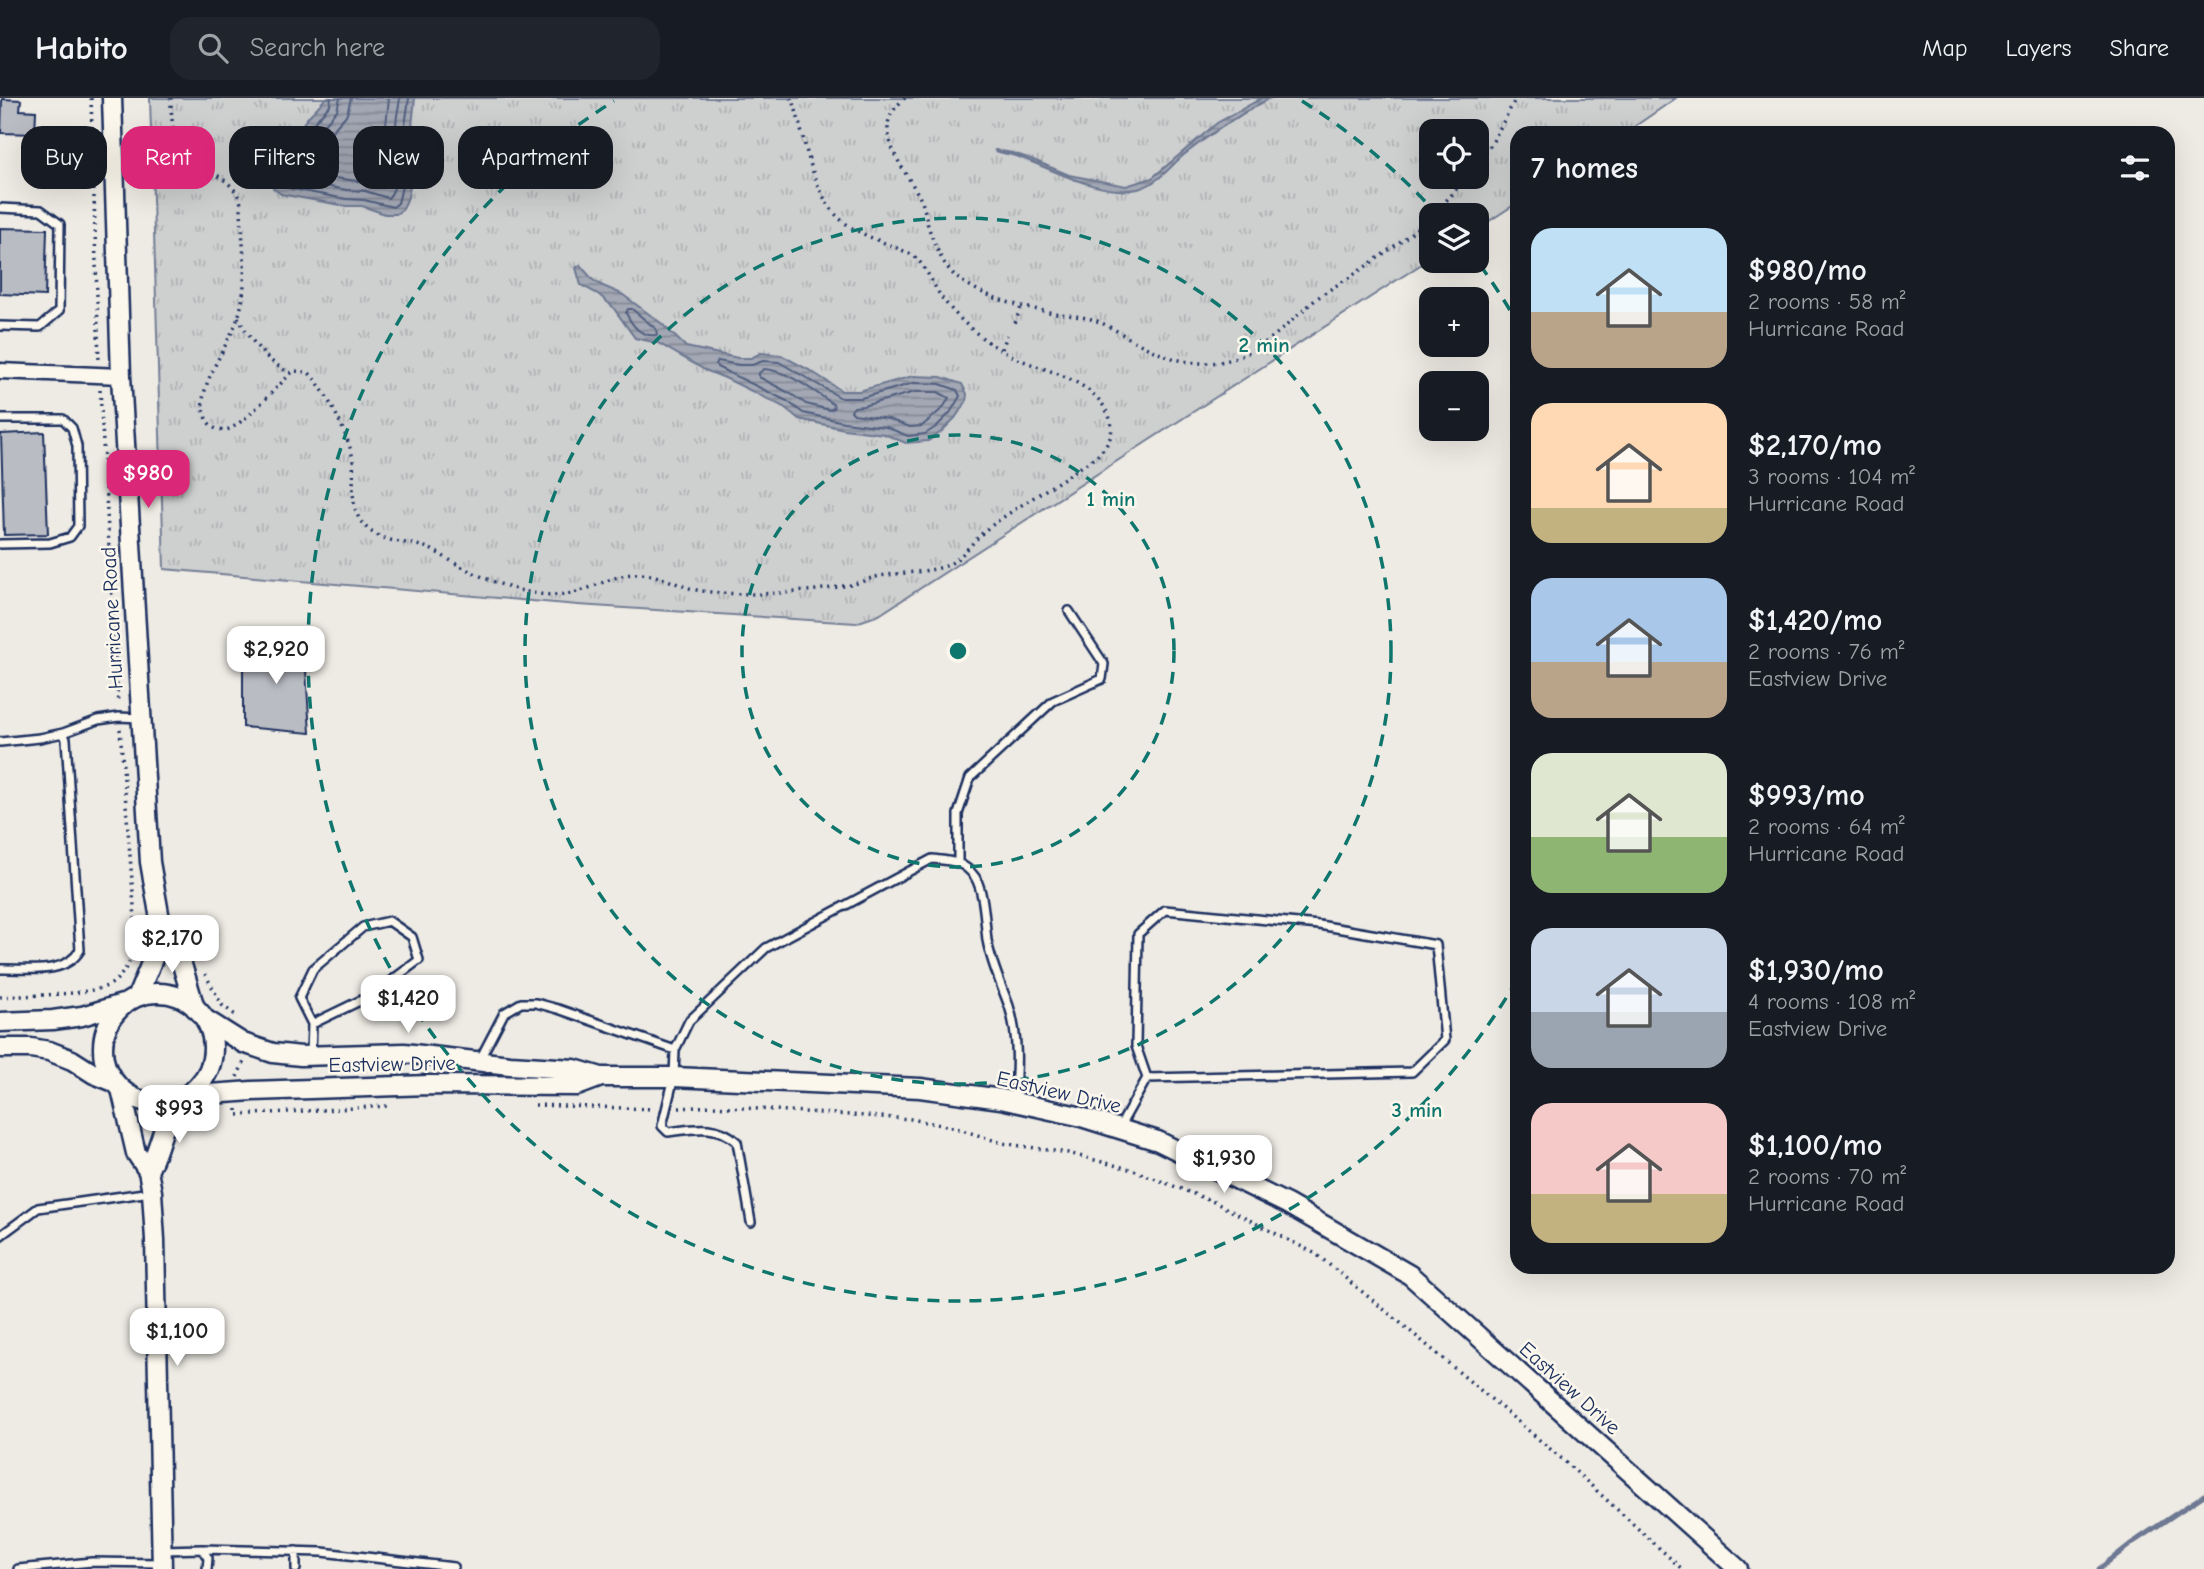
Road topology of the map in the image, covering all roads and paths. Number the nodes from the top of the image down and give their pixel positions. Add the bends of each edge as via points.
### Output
1 (91, 98) edge
2 (112, 98) edge
3 (171, 98) edge
4 (791, 98) edge
5 (905, 98) edge
6 (1516, 98) edge
7 (1489, 147) edge
8 (1457, 189) edge
9 (0, 208) edge
10 (1021, 307) junction
11 (238, 317) junction
12 (1016, 323) dead end
13 (0, 326) edge
14 (1007, 335) dead end
15 (1002, 350) junction
16 (0, 371) edge
17 (292, 374) junction
18 (99, 375) junction
19 (121, 376) junction
20 (0, 419) edge
21 (0, 544) edge
22 (1069, 611) dead end
23 (119, 717) junction
24 (140, 718) junction
25 (63, 733) junction
26 (0, 743) edge
27 (958, 862) junction
28 (161, 925) junction
29 (201, 964) dead end
30 (0, 969) edge
31 (0, 997) edge
32 (130, 1001) junction
33 (200, 1013) junction
34 (0, 1022) edge
35 (248, 1023) dead end
36 (312, 1024) junction
37 (251, 1047) junction
38 (0, 1048) edge
39 (675, 1050) junction
40 (311, 1055) junction
41 (479, 1062) junction
42 (600, 1077) junction
43 (674, 1077) junction
44 (1147, 1077) junction
45 (118, 1085) junction
46 (235, 1092) junction
47 (180, 1098) junction
48 (1014, 1102) junction
49 (526, 1105) dead end
50 (390, 1106) dead end
51 (665, 1109) junction
52 (1118, 1129) junction
53 (148, 1171) junction
54 (152, 1192) junction
55 (751, 1223) dead end
56 (0, 1236) edge
57 (202, 1549) junction
58 (296, 1551) junction
59 (162, 1561) edge
60 (79, 1566) edge
61 (454, 1567) dead end
62 (18, 1569) edge
63 (207, 1569) edge
64 (296, 1569) edge
65 (1682, 1569) edge
66 (1738, 1569) edge

1 - 18 path
2 - 19 street, Hurricane Road
3 - 11 path via 181,148 239,194 244,283
4 - 15 path via 829,207 856,231 915,257 968,326
5 - 10 path via 889,118 890,141 922,202 944,263 970,286
6 - 7 path
8 - 10 path via 1401,243 1316,299 1277,334 1235,358 1176,361 1093,320
9 - 13 lane via 41,210 60,224 59,311 40,327
10 - 12 path
11 - 17 path via 258,347
11 - 17 path via 205,392 203,409 209,424 219,430 230,429
14 - 15 path
15 - 17 path via 1093,394 1112,425 1107,447 990,526 947,565 852,584 764,593 706,591 631,573 577,592 535,593 483,577 429,549 382,538 356,514 353,459 334,412 311,375
16 - 18 street
18 - 19 street
18 - 23 path
19 - 24 street, Hurricane Road
20 - 21 lane via 62,419 72,428 77,446 78,526 70,537 50,543
22 - 27 lane via 1104,664 1101,679 1053,701 970,778 958,814
23 - 24 lane
23 - 25 lane
23 - 31 path via 136,935 133,954 113,984 85,992
24 - 28 street, Hurricane Road via 150,862
25 - 26 lane
25 - 30 lane via 80,950 56,968
27 - 39 lane via 932,859 766,948 689,1021
27 - 48 lane via 975,878 993,965 1010,1008 1018,1060
28 - 32 street, Hurricane Road via 155,933 154,956
28 - 33 street, Hurricane Road via 177,947
29 - 35 path via 222,1005
32 - 33 street via 151,993 169,994
32 - 34 street via 82,1016
32 - 45 street via 108,1023 103,1040 103,1058
33 - 37 street, Eastview Drive
33 - 47 street via 212,1040 211,1062 201,1082
36 - 36 lane via 372,995 419,960 412,937 389,921 363,927 313,969 299,998
36 - 40 lane
37 - 40 street, Eastview Drive
37 - 46 path via 237,1074
38 - 45 street via 49,1051
39 - 41 lane via 558,1009 521,1003 504,1013
39 - 43 lane
40 - 41 street, Eastview Drive via 404,1054
41 - 42 street, Eastview Drive via 573,1069
42 - 43 street, Eastview Drive
42 - 46 street, Eastview Drive via 577,1086 428,1085
43 - 48 street, Eastview Drive via 920,1088
43 - 51 lane
44 - 44 lane via 1412,1072 1445,1040 1436,945 1319,925 1165,910 1138,934 1136,1046
44 - 52 lane
45 - 47 street via 144,1101
45 - 53 street via 136,1153
46 - 47 street, Eastview Drive
46 - 50 path via 237,1115
47 - 53 street via 169,1113
48 - 52 street, Eastview Drive
49 - 51 path
51 - 55 lane via 662,1126 668,1132 701,1128 728,1133 737,1142
51 - 65 path via 713,1106 911,1119 1133,1170 1214,1202 1316,1254 1561,1458
52 - 66 street, Eastview Drive via 1158,1141 1287,1204 1410,1275
53 - 54 street
54 - 56 lane via 38,1208
54 - 59 street
57 - 58 lane
57 - 59 lane
57 - 63 lane via 208,1558
58 - 61 lane
58 - 64 lane
59 - 60 lane
60 - 62 lane

